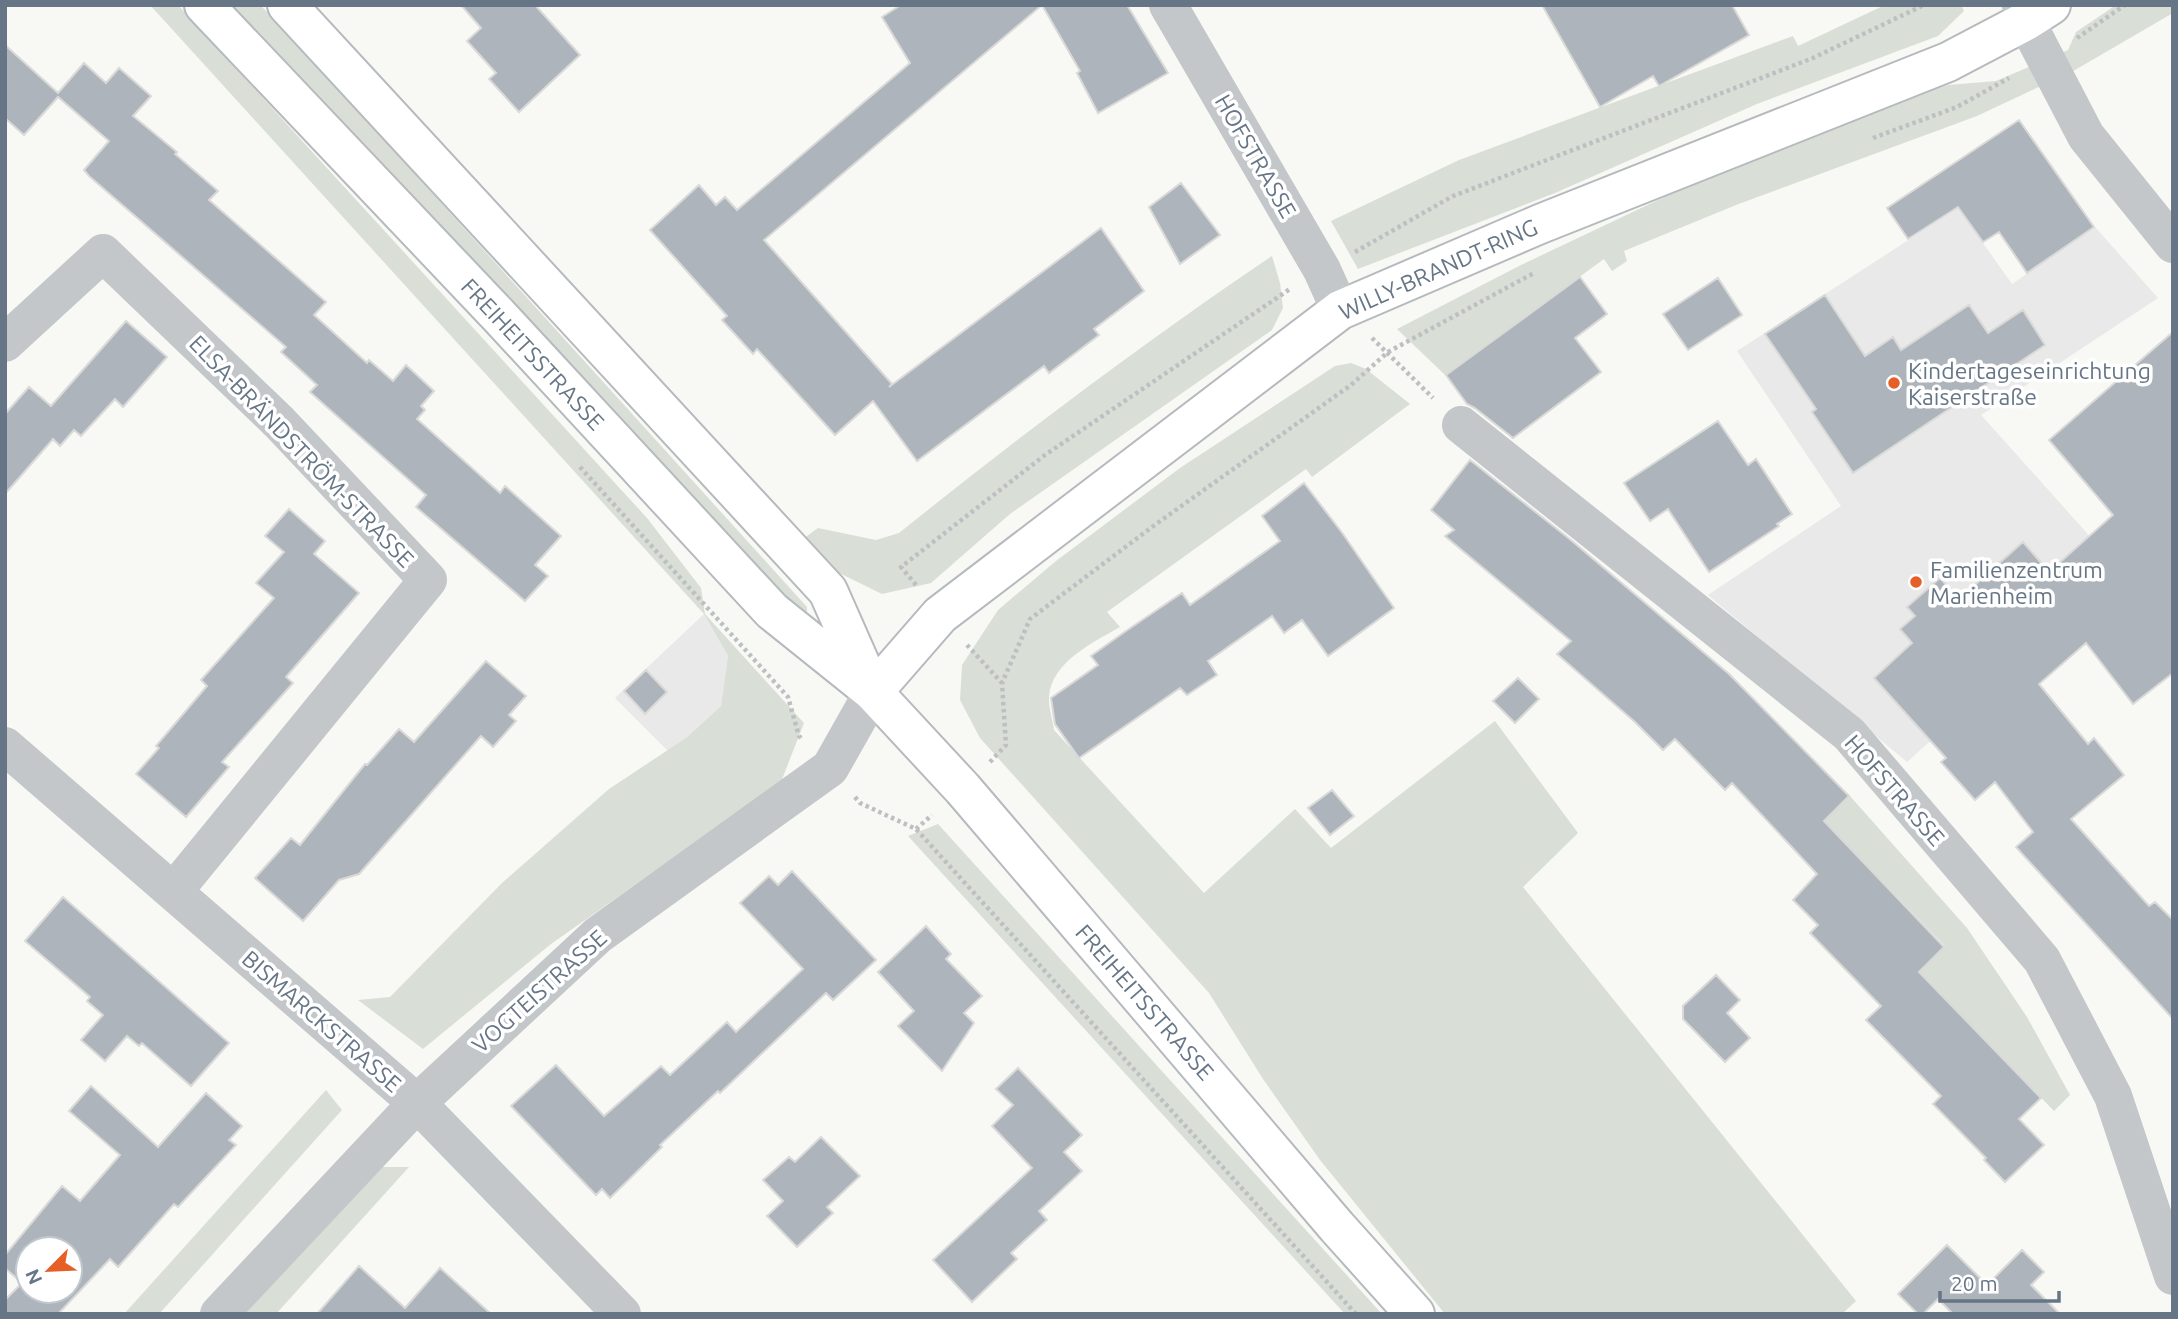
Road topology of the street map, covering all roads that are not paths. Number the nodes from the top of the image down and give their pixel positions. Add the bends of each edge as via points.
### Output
1 (204, 5) edge
2 (286, 5) edge
3 (1168, 5) edge
4 (2033, 11) edge
5 (2173, 244) edge
6 (1340, 310) junction
7 (5, 343) edge
8 (1461, 425) road end
9 (873, 692) junction
10 (5, 746) edge
11 (174, 891) junction
12 (417, 1103) junction
13 (2173, 1276) edge
14 (219, 1314) edge
15 (622, 1314) edge
16 (1415, 1314) edge

1 - 9 main road, FREIHEITSSTRASSE via 772,611
2 - 9 main road, FREIHEITSSTRASSE via 828,591
3 - 6 street, HOFSTRASSE via 1322,270
4 - 5 street via 2046,58 2086,136
4 - 6 main road, WILLY-BRANDT-RING via 1948,62 1540,224
6 - 9 main road, WILLY-BRANDT-RING via 940,615
7 - 11 street, ELSA-BRÄNDSTRÖM-STRASSE via 103,253 279,422 428,580
8 - 13 street, HOFSTRASSE via 1849,734 2042,960 2113,1096
9 - 12 street, VOGTEISTRASSE via 830,768 598,934
9 - 16 main road, FREIHEITSSTRASSE via 963,789
10 - 11 street, BISMARCKSTRASSE
11 - 12 street, BISMARCKSTRASSE
12 - 14 street, VOGTEISTRASSE
12 - 15 street, BISMARCKSTRASSE

